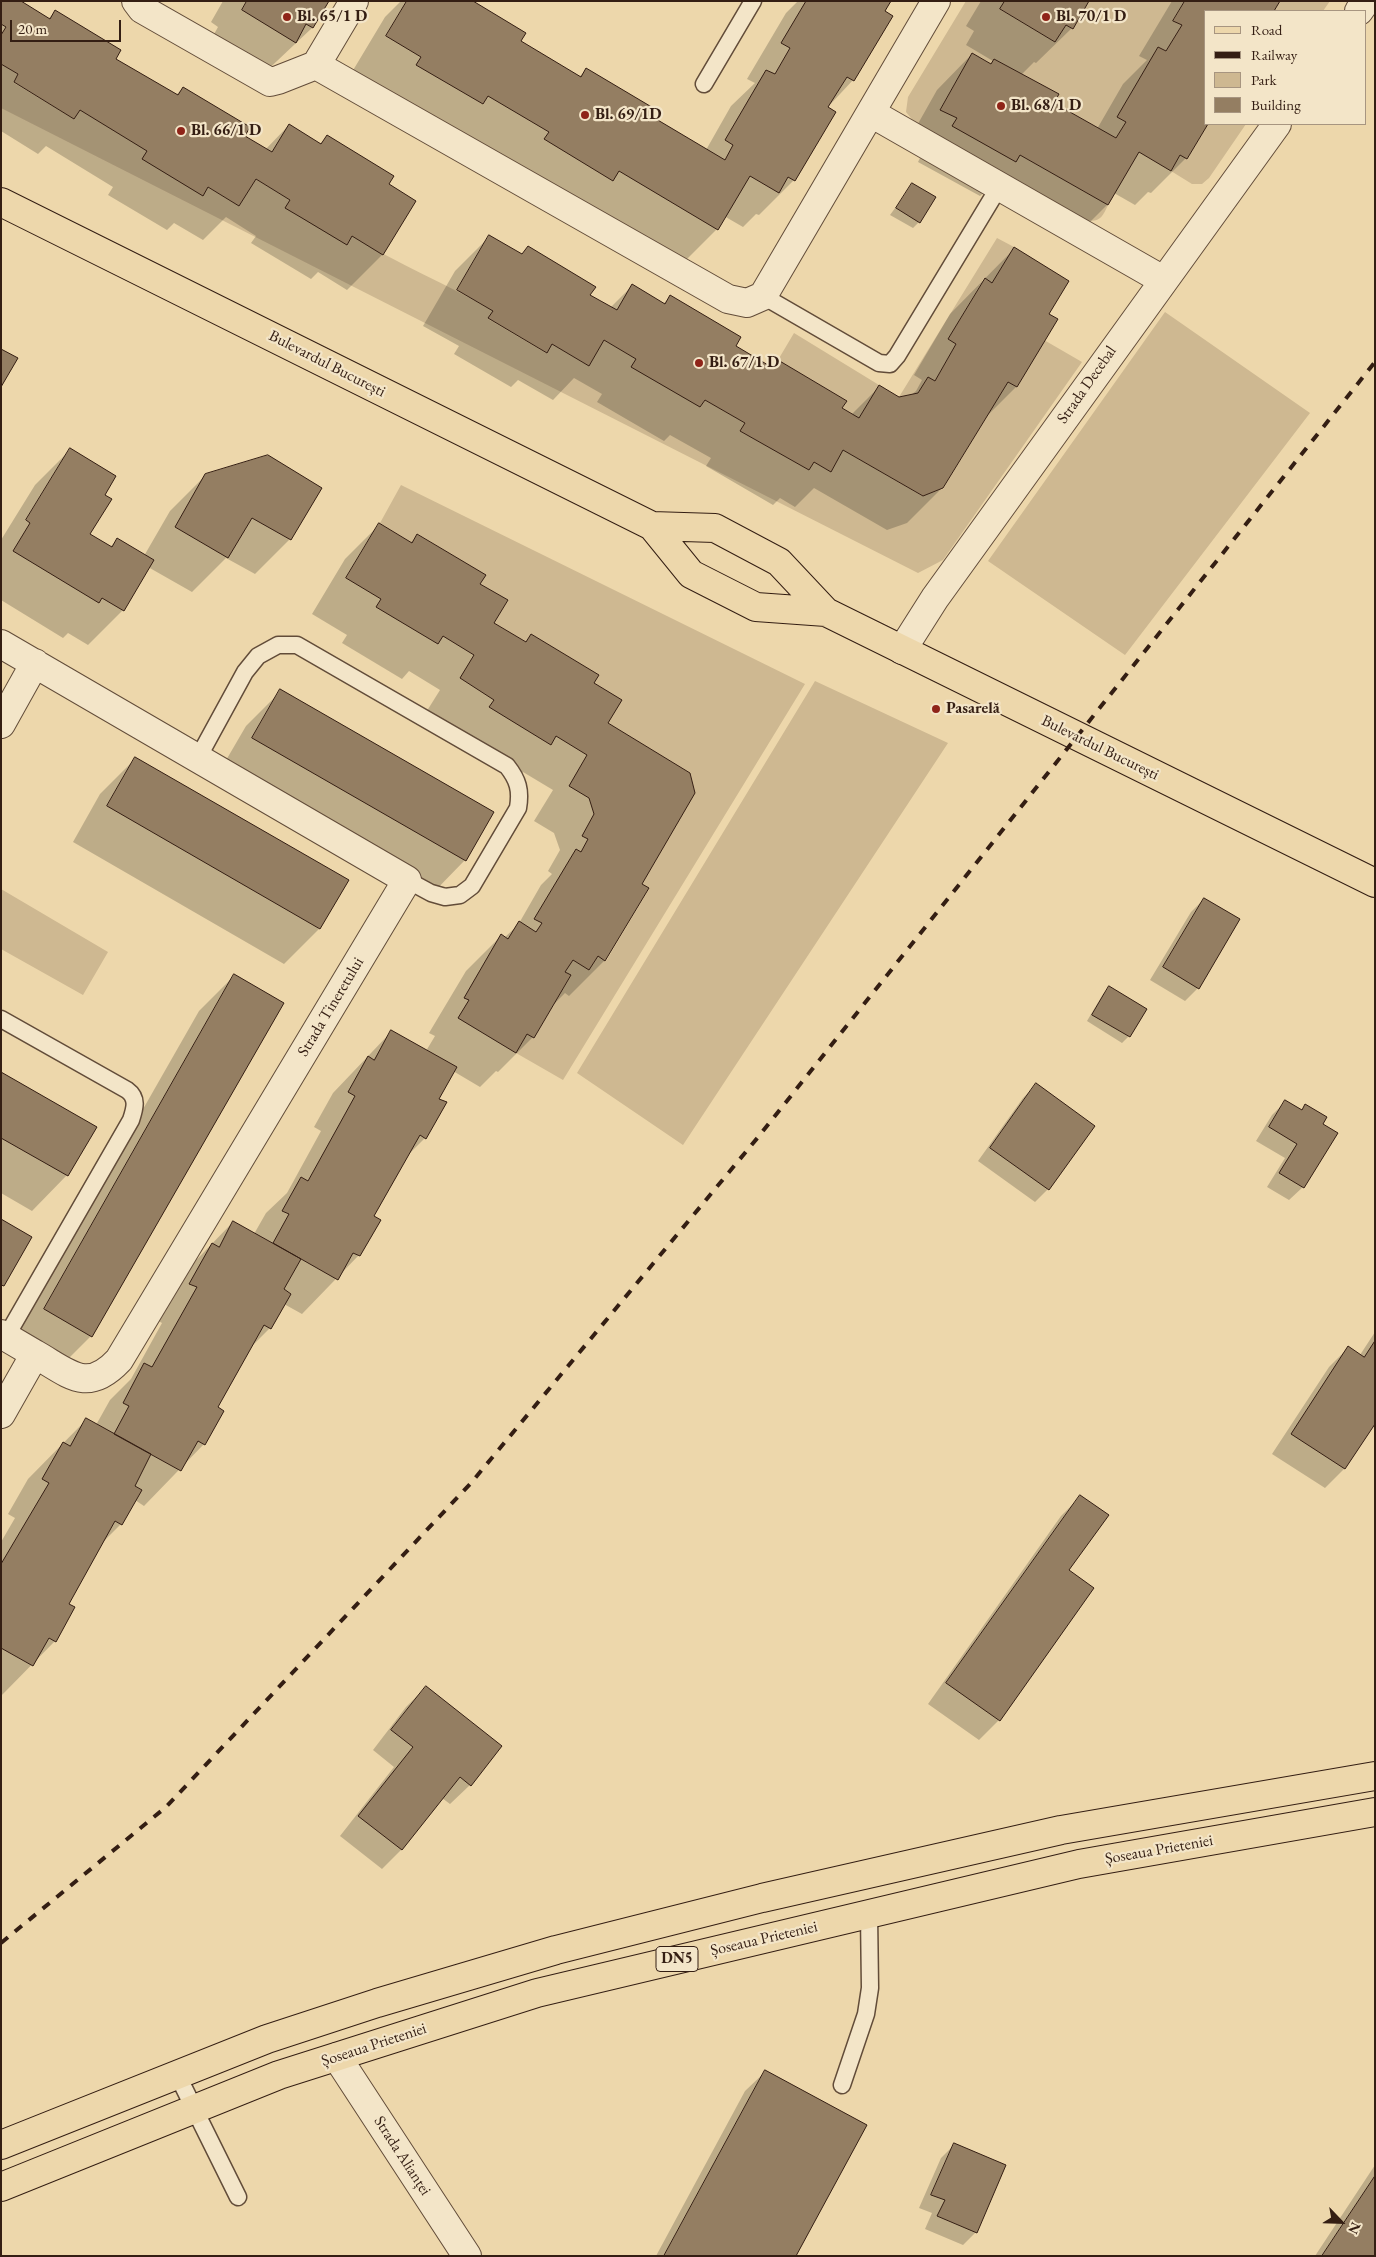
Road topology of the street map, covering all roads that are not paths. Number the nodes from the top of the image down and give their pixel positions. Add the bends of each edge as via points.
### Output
1 (136, 1) edge
2 (354, 1) edge
3 (753, 1) edge
4 (936, 1) edge
5 (316, 65) junction
6 (704, 84) dead end
7 (871, 113) junction
8 (1276, 125) edge
9 (999, 187) junction
10 (1, 202) edge
11 (1163, 280) junction
12 (763, 296) junction
13 (652, 526) junction
14 (826, 612) junction
15 (1, 644) edge
16 (902, 650) junction
17 (36, 663) junction
18 (1, 724) edge
19 (198, 758) junction
20 (407, 880) junction
21 (1375, 883) edge
22 (1, 1019) edge
23 (3, 1335) edge
24 (36, 1354) junction
25 (1, 1414) edge
26 (1375, 1776) edge
27 (1375, 1812) edge
28 (869, 1914) junction
29 (337, 2057) junction
30 (177, 2074) junction
31 (842, 2085) dead end
32 (194, 2109) junction
33 (1, 2145) edge
34 (1, 2187) edge
35 (238, 2197) dead end
36 (467, 2256) edge

1 - 5 street via 142,9 270,82
2 - 5 street
3 - 6 lane
4 - 7 street
5 - 12 street via 728,299 747,303
7 - 9 street
7 - 12 street
8 - 11 street, Strada Decebal
9 - 11 street
9 - 12 lane via 890,364 879,363
10 - 13 main road, Bulevardul București
11 - 16 street, Strada Decebal via 935,598
13 - 14 main road, Bulevardul București via 715,528 779,562
13 - 14 main road, Bulevardul București via 691,574 756,607
14 - 16 main road, Bulevardul București
15 - 17 street
16 - 21 main road, Bulevardul București
17 - 18 street
17 - 19 street
19 - 20 street
19 - 20 lane via 245,672 258,656 278,646 297,645 507,766 516,778 520,793 518,808 472,886 460,894 445,897
20 - 24 street, Strada Tineretului via 119,1360 98,1378 87,1379 70,1374
22 - 23 lane via 127,1090 136,1102 131,1120
23 - 24 street, Strada Tineretului
24 - 25 street
26 - 30 main road, DN5 via 1061,1830 762,1898 556,1950 377,2003 267,2038
27 - 28 main road, Șoseaua Prieteniei / DN5 via 1079,1864
28 - 29 main road, Șoseaua Prieteniei / DN5 via 537,1993
28 - 31 lane via 870,1988 866,2014
29 - 32 main road, Șoseaua Prieteniei / DN5 via 278,2075
29 - 36 street, Strada Alianței
30 - 32 lane
30 - 33 main road, DN5
32 - 34 main road, Șoseaua Prieteniei / DN5
32 - 35 lane

